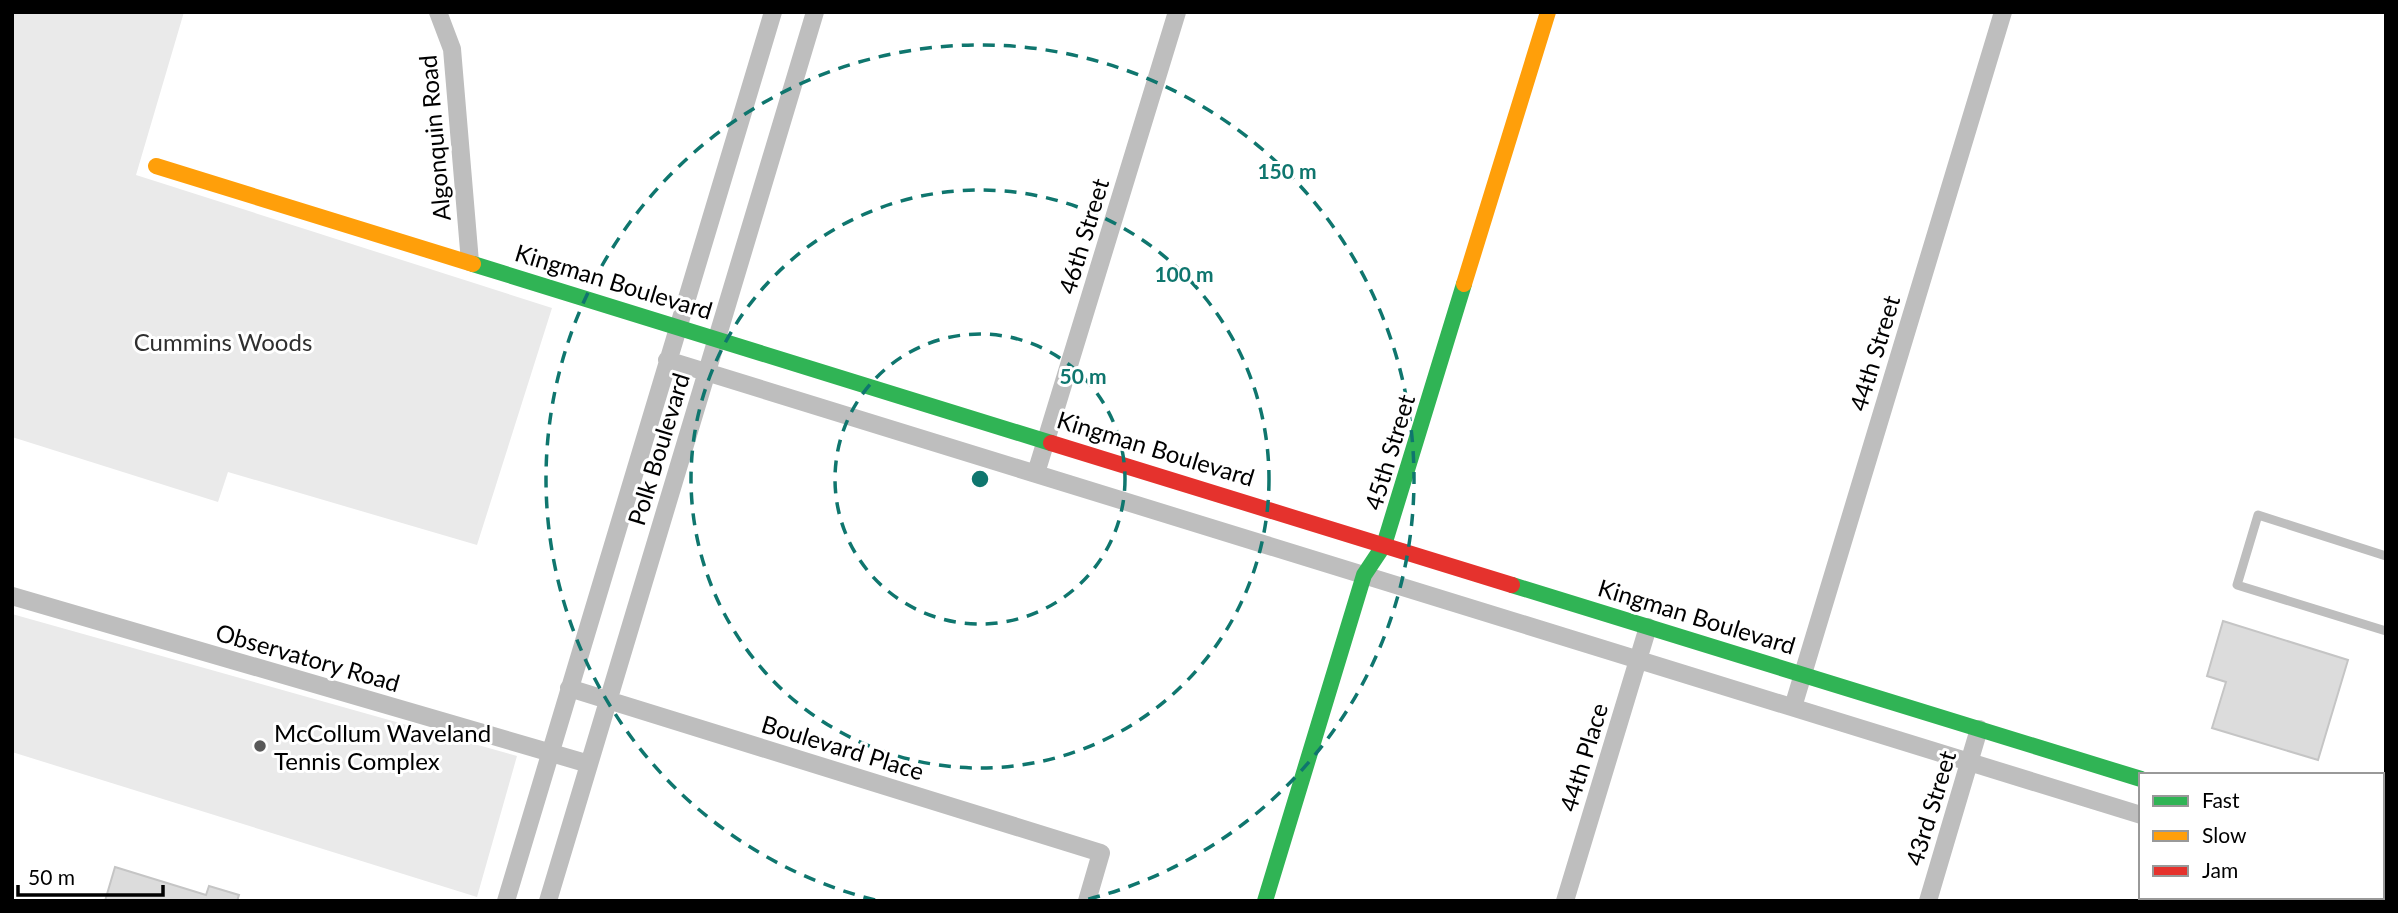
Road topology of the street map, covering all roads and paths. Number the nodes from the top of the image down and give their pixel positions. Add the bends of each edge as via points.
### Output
1 (438, 12) edge
2 (773, 12) edge
3 (815, 12) edge
4 (1177, 12) edge
5 (1548, 12) edge
6 (2003, 12) edge
7 (156, 166) dead end
8 (470, 262) junction
9 (677, 326) junction
10 (717, 338) junction
11 (667, 360) junction
12 (707, 372) junction
13 (1047, 440) junction
14 (1037, 474) junction
15 (1384, 545) junction
16 (2386, 556) edge
17 (1364, 575) junction
18 (12, 596) edge
19 (1648, 627) junction
20 (2386, 631) edge
21 (1638, 660) junction
22 (1802, 674) junction
23 (569, 688) junction
24 (608, 700) junction
25 (1793, 707) junction
26 (1979, 729) junction
27 (550, 752) junction
28 (1969, 762) junction
29 (589, 764) junction
30 (2139, 778) edge
31 (2139, 814) edge
32 (506, 901) edge
33 (548, 901) edge
34 (1087, 901) edge
35 (1265, 901) edge
36 (1565, 901) edge
37 (1928, 901) edge

1 - 8 street, Algonquin Road via 452,49
2 - 9 street, Polk Boulevard
3 - 10 street, Polk Boulevard
4 - 13 street, 46th Street
5 - 15 street, 45th Street
6 - 22 street, 44th Street
7 - 8 street, Kingman Boulevard
8 - 9 street, Kingman Boulevard
9 - 10 street, Kingman Boulevard
9 - 11 street, Polk Boulevard
10 - 12 street, Polk Boulevard
10 - 13 street, Kingman Boulevard
11 - 12 street
11 - 23 street, Polk Boulevard
12 - 14 street
12 - 24 street, Polk Boulevard
13 - 14 street, 46th Street
13 - 15 street, Kingman Boulevard
14 - 17 street
15 - 17 street, 45th Street
15 - 19 street, Kingman Boulevard
16 - 20 lane via 2258,515 2237,584
17 - 21 street
17 - 35 street, 45th Street
18 - 27 street, Observatory Road
19 - 21 street, 44th Place
19 - 22 street, Kingman Boulevard
21 - 25 street
21 - 36 street, 44th Place
22 - 25 street, 44th Street
22 - 26 street, Kingman Boulevard
23 - 24 street, Boulevard Place
23 - 27 street, Polk Boulevard
24 - 29 street, Polk Boulevard
24 - 34 street, Boulevard Place via 1101,853
25 - 28 street
26 - 28 street, 43rd Street
26 - 30 street, Kingman Boulevard
27 - 29 street, Observatory Road
27 - 32 street, Polk Boulevard
28 - 31 street
28 - 37 street, 43rd Street
29 - 33 street, Polk Boulevard

